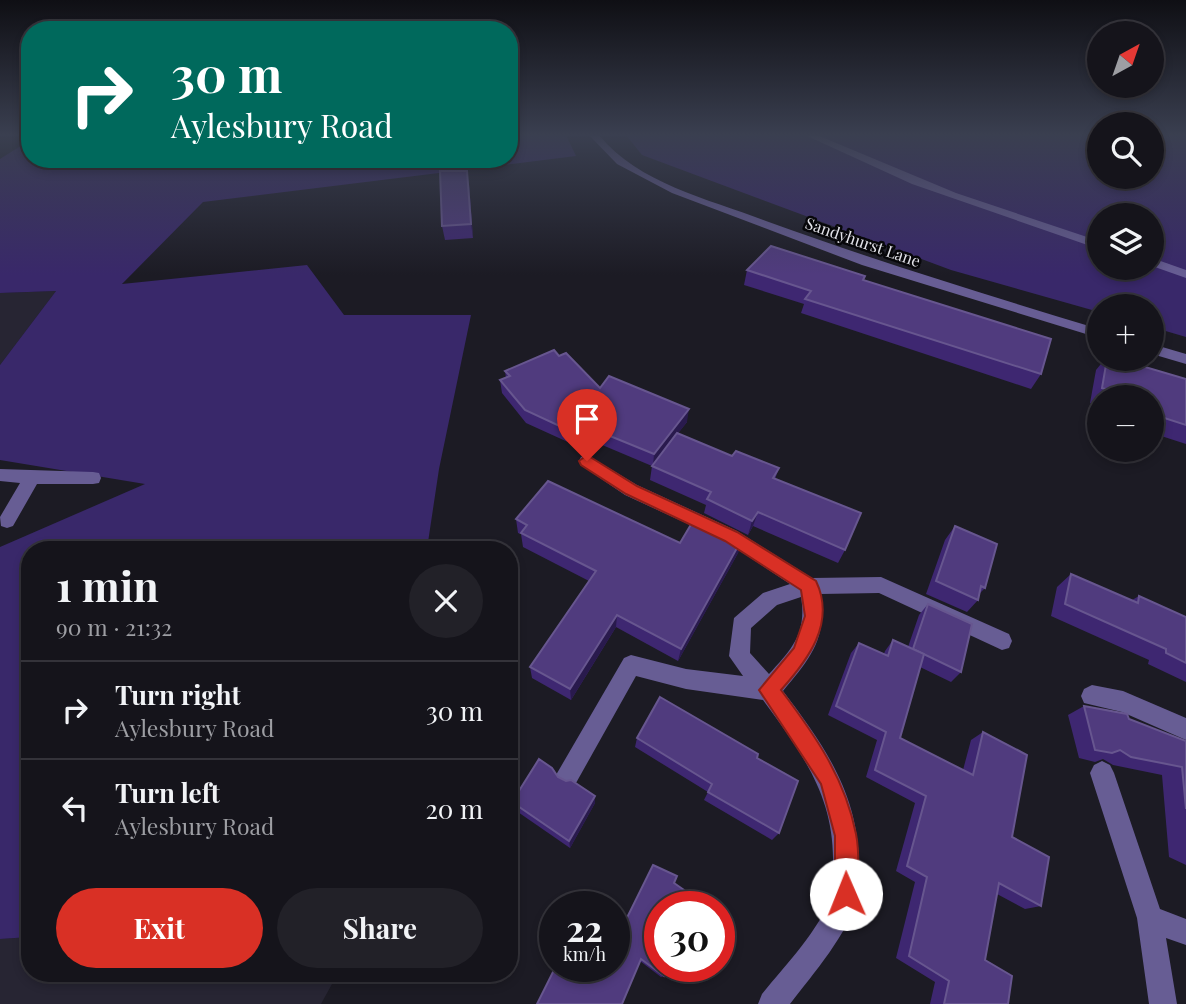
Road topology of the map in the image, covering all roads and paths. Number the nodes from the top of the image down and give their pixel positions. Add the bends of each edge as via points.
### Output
1 (654, 182) edge
2 (912, 182) edge
3 (1087, 241) edge
4 (1164, 266) edge
5 (1186, 274) edge
6 (1087, 330) edge
7 (1164, 353) edge
8 (1186, 359) edge
9 (587, 461) dead end
10 (0, 475) edge
11 (32, 478) junction
12 (93, 478) dead end
13 (7, 521) dead end
14 (809, 586) junction
15 (1002, 641) dead end
16 (769, 690) junction
17 (1091, 695) dead end
18 (1186, 729) edge
19 (1102, 773) dead end
20 (568, 775) dead end
21 (1150, 918) junction
22 (1186, 933) edge
23 (772, 1004) edge
24 (1163, 1004) edge

1 - 6 street, Sandyhurst Lane via 866,262
2 - 3 street
4 - 5 street
7 - 8 street
9 - 14 street via 631,490 731,536
10 - 11 street
11 - 12 street
11 - 13 street
14 - 15 street via 881,585
14 - 16 street via 814,616 802,653
14 - 16 street via 770,599 741,624 739,656
16 - 20 street via 686,679 631,665
16 - 23 street via 830,780 846,836 846,894 822,940
17 - 18 street via 1123,702
19 - 21 street
21 - 22 street
21 - 24 street

